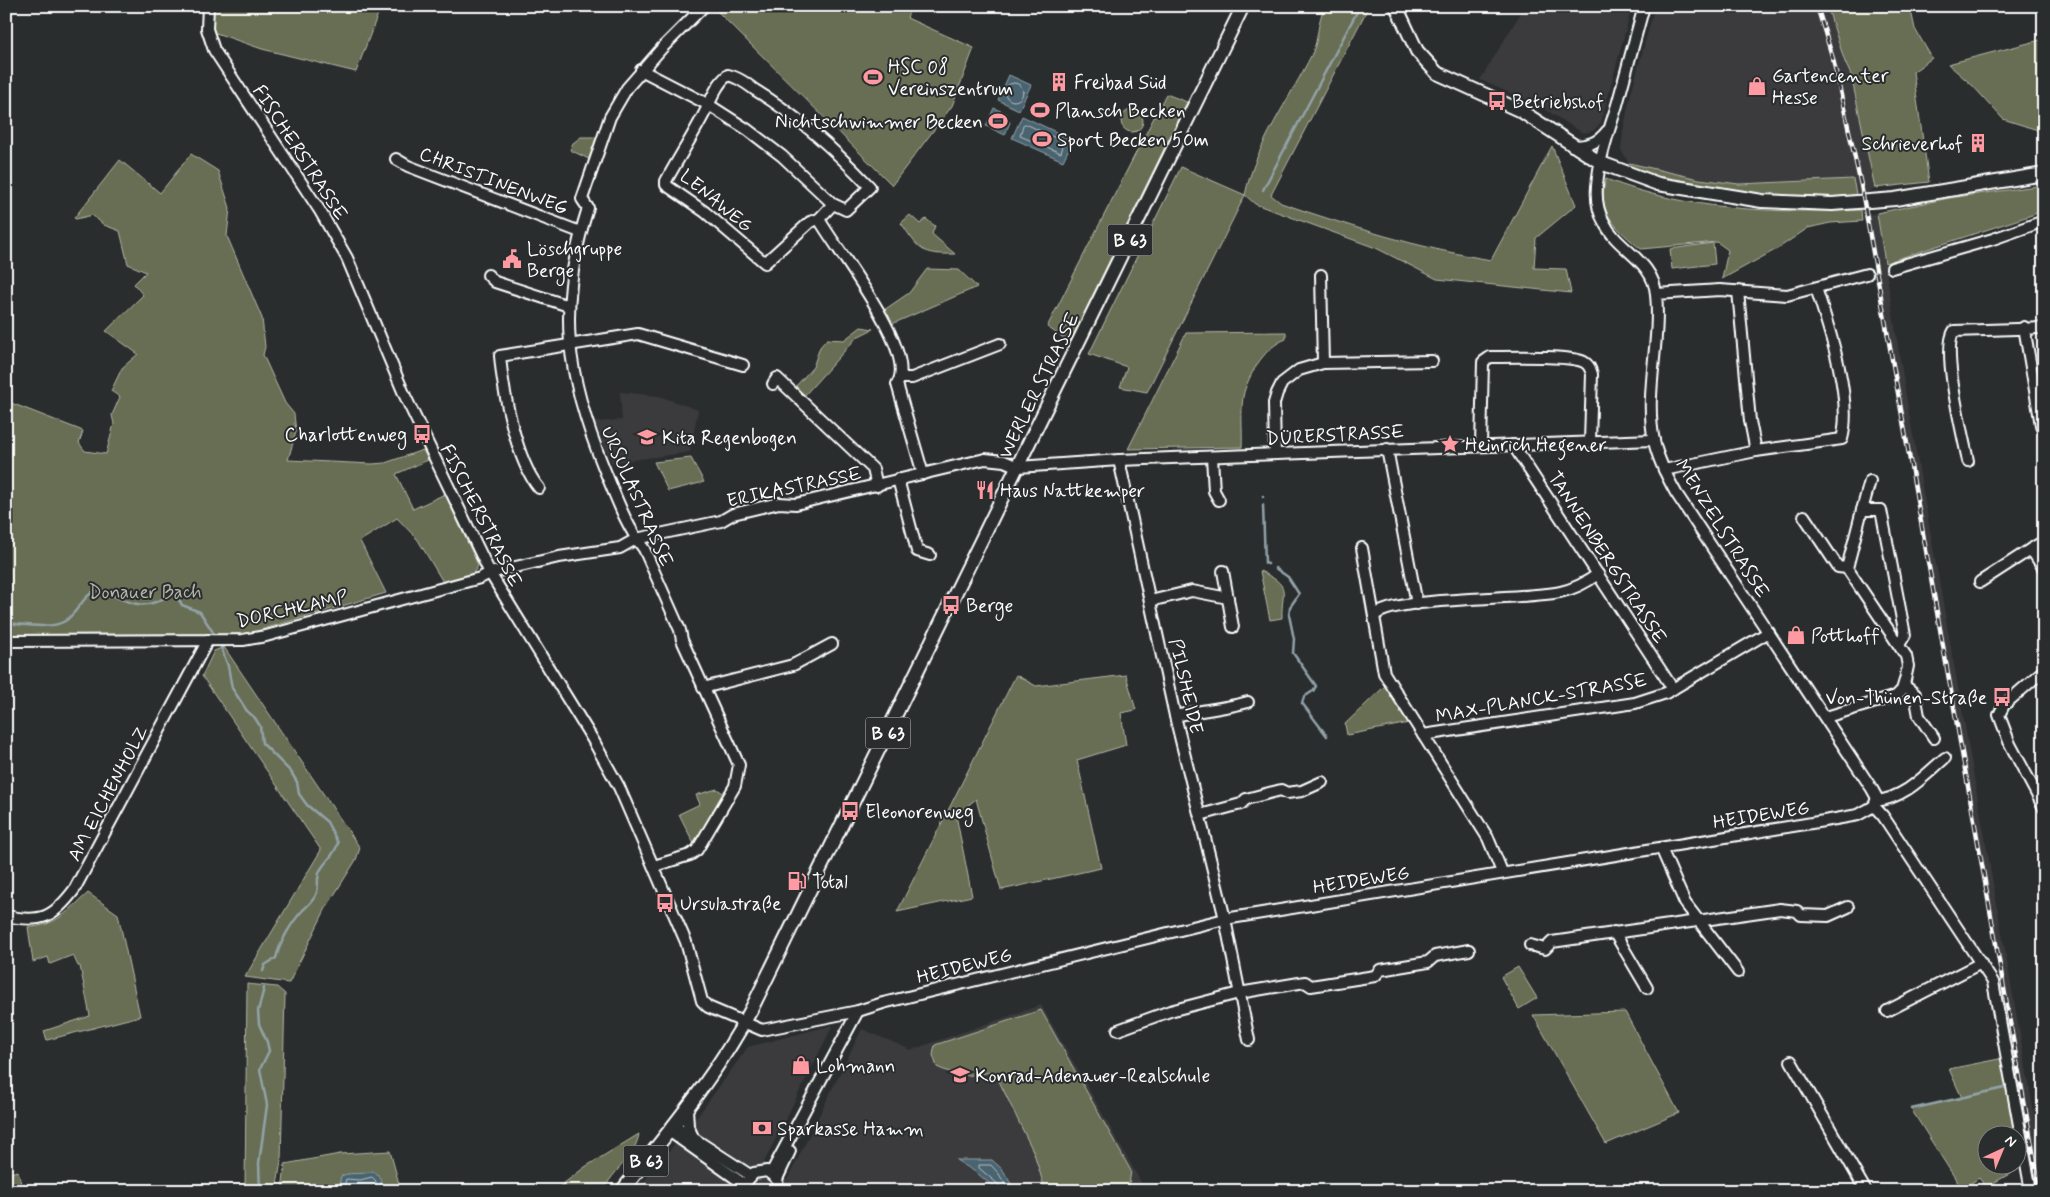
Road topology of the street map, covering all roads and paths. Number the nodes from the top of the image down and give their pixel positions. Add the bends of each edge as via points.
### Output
1 (208, 6) edge
2 (704, 6) edge
3 (1243, 6) edge
4 (1396, 6) edge
5 (1644, 6) edge
6 (641, 70) junction
7 (709, 105) junction
8 (1610, 128) junction
9 (1572, 146) junction
10 (396, 159) dead end
11 (1601, 163) junction
12 (2044, 174) edge
13 (833, 204) junction
14 (819, 219) junction
15 (2044, 221) edge
16 (580, 232) junction
17 (1892, 268) dead end
18 (1867, 274) dead end
19 (488, 275) dead end
20 (1321, 275) dead end
21 (1816, 288) junction
22 (1738, 291) junction
23 (1656, 294) junction
24 (569, 306) junction
25 (2024, 327) junction
26 (2044, 328) edge
27 (1000, 344) dead end
28 (569, 345) junction
29 (1432, 361) dead end
30 (1323, 364) junction
31 (743, 365) dead end
32 (902, 378) junction
33 (773, 384) dead end
34 (2044, 431) edge
35 (1654, 440) junction
36 (1590, 442) junction
37 (1513, 445) junction
38 (1481, 446) junction
39 (1387, 449) junction
40 (1756, 451) junction
41 (1275, 454) junction
42 (1212, 457) junction
43 (1119, 460) junction
44 (1968, 461) dead end
45 (1018, 467) junction
46 (1664, 470) junction
47 (923, 474) junction
48 (898, 479) junction
49 (1870, 481) dead end
50 (878, 486) junction
51 (539, 488) dead end
52 (1219, 500) dead end
53 (1862, 510) junction
54 (1804, 516) dead end
55 (636, 539) junction
56 (2044, 541) edge
57 (1362, 548) dead end
58 (2031, 549) junction
59 (930, 555) dead end
60 (1847, 568) junction
61 (2044, 569) edge
62 (1224, 571) dead end
63 (490, 574) junction
64 (1598, 574) junction
65 (1980, 582) dead end
66 (1228, 598) junction
67 (1150, 601) junction
68 (1417, 604) junction
69 (1374, 616) junction
70 (1233, 627) dead end
71 (1768, 632) junction
72 (215, 640) junction
73 (6, 641) edge
74 (832, 644) dead end
75 (1899, 645) junction
76 (2044, 670) edge
77 (1904, 685) junction
78 (703, 688) junction
79 (1673, 689) junction
80 (1248, 702) dead end
81 (1175, 716) junction
82 (1826, 717) junction
83 (1423, 735) junction
84 (1934, 738) dead end
85 (1945, 758) dead end
86 (1322, 782) dead end
87 (1875, 804) junction
88 (2044, 808) edge
89 (1200, 815) junction
90 (1661, 848) junction
91 (654, 866) junction
92 (1502, 872) junction
93 (1848, 907) dead end
94 (6, 916) edge
95 (1225, 919) junction
96 (1698, 920) junction
97 (1614, 932) junction
98 (1530, 945) dead end
99 (1469, 950) dead end
100 (1980, 963) junction
101 (1738, 972) dead end
102 (1647, 988) dead end
103 (1239, 993) junction
104 (858, 1011) junction
105 (1887, 1011) dead end
106 (744, 1024) junction
107 (1118, 1030) dead end
108 (1249, 1040) dead end
109 (1791, 1061) dead end
110 (687, 1108) junction
111 (671, 1128) junction
112 (693, 1137) junction
113 (750, 1175) junction
114 (774, 1176) junction
115 (745, 1188) edge
116 (622, 1191) edge
117 (778, 1191) edge
118 (1866, 1191) edge
119 (2032, 1191) edge

1 - 63 street, FISCHERSTRASSE via 206,29 210,43 344,252 405,396
2 - 6 street, URSULASTRASSE
3 - 45 main road, WERLER STRASSE / B 63
4 - 9 main road via 1417,51 1437,73 1547,126
5 - 8 street, MENZELSTRASSE
6 - 7 street
6 - 16 street, URSULASTRASSE via 610,117 582,199 588,208
7 - 13 street via 782,156
7 - 13 street, LENAWEG via 722,79 728,75 791,114 844,160 870,188 846,210
7 - 14 street, LENAWEG via 666,186 705,212 765,263 810,222
8 - 9 street via 1598,141
8 - 11 street, MENZELSTRASSE
9 - 11 main road
10 - 16 street, CHRISTINENWEG
11 - 12 main road via 1658,184 1732,198 1789,204 1877,202
11 - 23 street, MENZELSTRASSE via 1597,184 1600,212 1610,233 1650,273
13 - 14 street, LENAWEG
14 - 32 street via 878,308 899,358
15 - 17 street
16 - 24 street, URSULASTRASSE
18 - 21 street
19 - 24 street via 495,282
20 - 30 street
21 - 22 street via 1787,295
21 - 40 street via 1831,333 1844,403 1842,439
22 - 23 street
22 - 40 street via 1750,421
23 - 35 street, MENZELSTRASSE via 1651,411
24 - 28 street, URSULASTRASSE
25 - 26 street
25 - 34 street via 2040,426
25 - 44 street via 1954,331 1949,338
27 - 32 street via 912,378
28 - 31 street via 638,334
28 - 51 street via 500,356 513,429 531,479
28 - 55 street, URSULASTRASSE via 574,378 593,443
29 - 30 street
30 - 41 street via 1298,370 1282,383 1274,403
32 - 47 street via 897,384
33 - 50 street via 777,378 873,469
35 - 36 street, DÜRERSTRASSE
35 - 46 street, MENZELSTRASSE
36 - 37 street, DÜRERSTRASSE
36 - 38 street via 1592,374 1589,366 1582,361 1490,357 1483,362
37 - 38 street, DÜRERSTRASSE
37 - 64 street, TANNENBERGSTRASSE
38 - 39 street, DÜRERSTRASSE
39 - 41 street, DÜRERSTRASSE
39 - 68 street
40 - 46 street
41 - 42 street, DÜRERSTRASSE
42 - 43 street, DÜRERSTRASSE
42 - 52 street via 1214,491
43 - 45 street, DÜRERSTRASSE
43 - 67 street, PILSHEIDE
45 - 47 street, ERIKASTRASSE via 1004,461 985,459
45 - 106 main road, WERLER STRASSE / B 63
46 - 71 street, MENZELSTRASSE
47 - 48 street, ERIKASTRASSE
48 - 50 street, ERIKASTRASSE
48 - 59 street via 917,551
49 - 53 street
50 - 55 street, ERIKASTRASSE via 796,504 779,503 733,514 721,521
53 - 60 street
53 - 75 street via 1881,510 1885,524 1905,635
54 - 60 street via 1838,567
55 - 63 street, ERIKASTRASSE via 620,548 559,557
55 - 78 street, URSULASTRASSE via 648,558
56 - 58 street
57 - 69 street
58 - 61 street
58 - 65 street
60 - 75 street
62 - 66 street
63 - 72 street, DORCHKAMP via 266,636
63 - 91 street, FISCHERSTRASSE via 593,740 619,787
64 - 68 street via 1584,584 1557,593
64 - 79 street, TANNENBERGSTRASSE
66 - 67 street via 1192,591
66 - 70 street
67 - 81 street, PILSHEIDE
68 - 69 street via 1386,608
69 - 83 street via 1384,673
71 - 79 street, MAX-PLANCK-STRASSE
71 - 82 street, MENZELSTRASSE
72 - 73 street, DORCHKAMP
72 - 94 street, AM EICHENHOLZ via 74,890 61,906 42,919
74 - 78 street via 793,665
75 - 77 street via 1908,660
76 - 88 street via 2004,705 1999,715 2010,744
77 - 82 street via 1891,698
77 - 84 street via 1915,694 1920,716
78 - 91 street, URSULASTRASSE via 738,758 738,780 698,850
79 - 83 street, MAX-PLANCK-STRASSE via 1635,703
80 - 81 street
81 - 89 street, PILSHEIDE
82 - 87 street, MENZELSTRASSE via 1872,789
83 - 92 street via 1488,838
85 - 87 street, HEIDEWEG via 1903,794
86 - 89 street via 1302,791 1287,794 1281,790
87 - 90 street, HEIDEWEG via 1867,812 1852,816
87 - 100 street, MENZELSTRASSE
89 - 95 street, PILSHEIDE
90 - 92 street, HEIDEWEG
90 - 96 street via 1685,903
91 - 106 street, FISCHERSTRASSE via 686,942 702,1001
92 - 95 street, HEIDEWEG
93 - 96 street via 1828,916 1801,915 1797,911 1780,909
95 - 103 street, PILSHEIDE
95 - 104 street, HEIDEWEG via 882,1002
96 - 97 street
96 - 101 street
97 - 98 street via 1552,942 1546,949
97 - 102 street
99 - 103 street via 1435,956 1428,962 1380,970 1375,976 1311,986 1305,982
100 - 105 street
100 - 119 street, MENZELSTRASSE via 1993,982
103 - 107 street via 1170,1011
103 - 108 street, PILSHEIDE
104 - 106 street, HEIDEWEG via 771,1030
104 - 114 street via 811,1100 805,1105
106 - 110 main road, WERLER STRASSE / B 63
109 - 118 street
110 - 111 main road, WERLER STRASSE / B 63
110 - 112 street via 688,1126
111 - 112 street
111 - 115 street
111 - 116 main road, WERLER STRASSE / B 63
112 - 113 street
113 - 114 street via 763,1171
113 - 115 street
114 - 117 street

